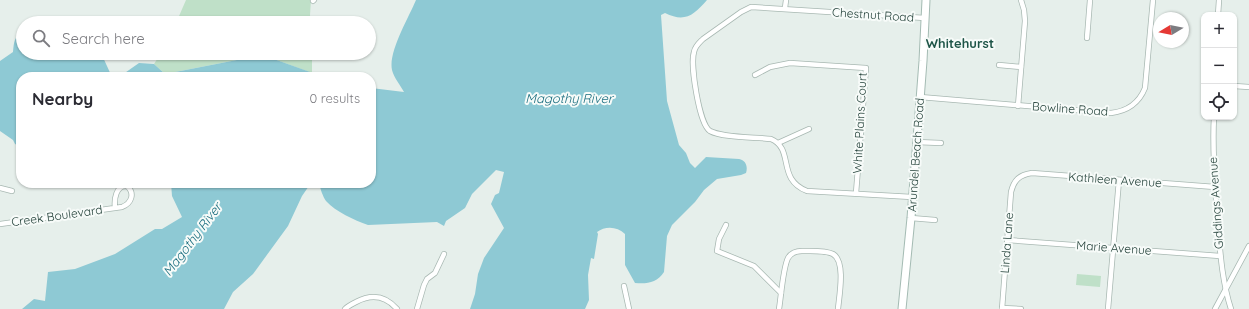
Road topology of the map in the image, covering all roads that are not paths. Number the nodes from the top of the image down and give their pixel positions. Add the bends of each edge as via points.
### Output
1 (786, 0) edge
2 (926, 0) edge
3 (1020, 0) edge
4 (1090, 0) edge
5 (1153, 0) edge
6 (1219, 0) edge
7 (785, 8) junction
8 (1218, 12) edge
9 (924, 18) junction
10 (1087, 38) dead end
11 (999, 65) dead end
12 (1021, 67) junction
13 (755, 75) dead end
14 (1237, 86) edge
15 (1249, 87) edge
16 (920, 98) junction
17 (1018, 106) junction
18 (1214, 120) edge
19 (809, 129) dead end
20 (916, 142) junction
21 (778, 143) junction
22 (941, 143) dead end
23 (1017, 179) joint
24 (1119, 180) junction
25 (1215, 187) junction
26 (0, 188) edge
27 (119, 188) edge
28 (129, 188) edge
29 (12, 191) dead end
30 (856, 194) junction
31 (912, 197) junction
32 (115, 208) junction
33 (911, 218) junction
34 (935, 220) dead end
35 (0, 224) edge
36 (726, 225) dead end
37 (1007, 240) junction
38 (1249, 246) edge
39 (1113, 248) junction
40 (444, 254) dead end
41 (1220, 256) junction
42 (624, 286) dead end
43 (1225, 289) junction
44 (781, 294) junction
45 (1002, 308) edge
46 (345, 309) edge
47 (397, 309) edge
48 (417, 309) edge
49 (629, 309) edge
50 (779, 309) edge
51 (838, 309) edge
52 (902, 309) edge
53 (1021, 309) edge
54 (1108, 309) edge
55 (1215, 309) edge
56 (1231, 309) edge

1 - 7 street
2 - 9 street, Arundel Beach Road
3 - 12 street via 1025,19
4 - 10 street
5 - 17 street, Bowline Road via 1147,80 1144,92 1135,104 1111,113
6 - 8 street
7 - 9 street, Chestnut Road
7 - 21 street, Chestnut Road via 757,6 740,12 698,44 693,56 694,79 703,119 708,129 720,134 766,139
9 - 16 street, Arundel Beach Road
11 - 12 street
12 - 17 street
13 - 30 street, White Plains Court via 770,67 790,63 866,68
14 - 15 street
16 - 17 street, Bowline Road
16 - 20 street, Arundel Beach Road
18 - 25 street, Giddings Avenue
19 - 21 street
20 - 22 street
20 - 31 street, Arundel Beach Road
21 - 30 street via 789,176 798,187
23 - 24 street, Kathleen Avenue via 1032,173
23 - 37 street, Linda Lane via 1011,192
24 - 25 street, Kathleen Avenue
24 - 39 street
25 - 41 street, Giddings Avenue
26 - 29 street
27 - 32 street, Creek Boulevard
28 - 32 street, Creek Boulevard via 131,198 124,206
30 - 31 street
31 - 33 street, Arundel Beach Road
32 - 35 street, Creek Boulevard
33 - 34 street
33 - 52 street, Arundel Beach Road
36 - 44 street via 719,239 717,251 754,266
37 - 39 street, Marie Avenue
37 - 45 street, Linda Lane
38 - 43 street
39 - 41 street, Marie Avenue
39 - 54 street
40 - 48 street via 435,273 424,284
41 - 43 street, Giddings Avenue
42 - 49 street
43 - 55 street
43 - 56 street, Giddings Avenue
44 - 50 street
44 - 51 street via 786,263 794,253 802,251 832,254 838,259 840,267
45 - 53 street
46 - 47 street via 366,297 380,297

